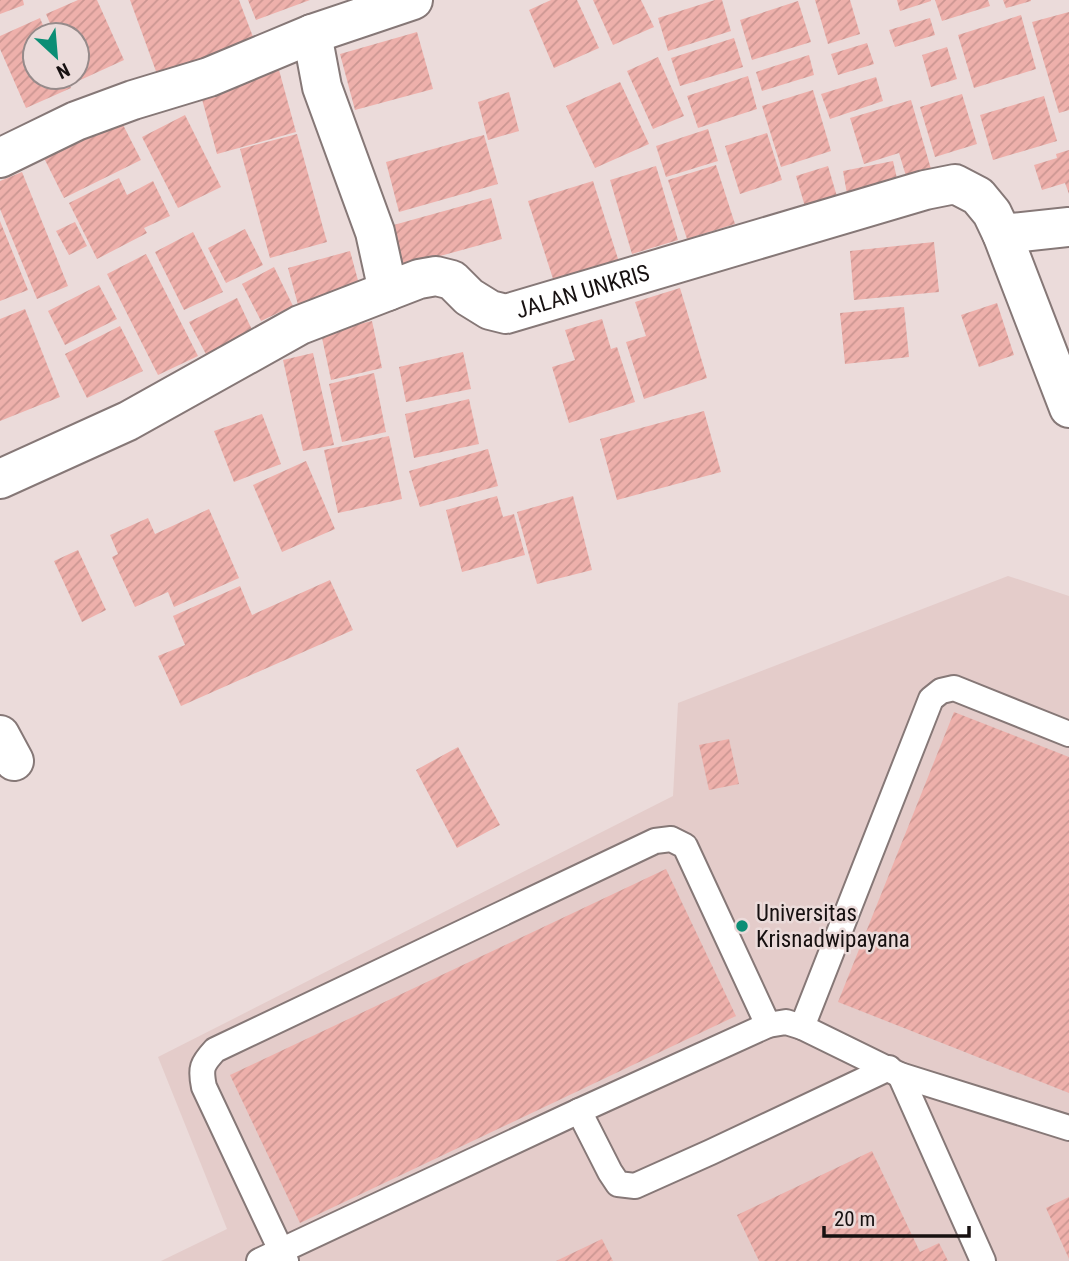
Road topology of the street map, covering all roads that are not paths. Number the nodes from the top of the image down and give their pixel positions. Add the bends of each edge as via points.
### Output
1 (413, 0) edge
2 (312, 34) junction
3 (0, 158) edge
4 (1069, 227) edge
5 (1003, 234) junction
6 (388, 291) junction
7 (1069, 408) edge
8 (0, 479) edge
9 (1069, 734) edge
10 (768, 1025) junction
11 (802, 1027) junction
12 (895, 1072) junction
13 (579, 1111) junction
14 (1069, 1128) edge
15 (276, 1258) edge
16 (983, 1261) edge

1 - 2 street
2 - 3 street via 209,77 76,121
2 - 6 street via 322,87 364,198
4 - 5 street
5 - 6 street, JALAN UNKRIS via 978,196 955,184 506,314 490,310 452,280 436,275
5 - 7 street, JALAN UNKRIS
6 - 8 street, JALAN UNKRIS via 300,325 128,421
9 - 11 lane via 954,688 931,699
10 - 11 lane via 786,1022
10 - 13 lane
10 - 15 lane via 685,846 671,839 655,841 215,1050 203,1063 204,1087
11 - 12 lane
12 - 13 lane via 635,1185 618,1184
12 - 14 lane
12 - 16 lane
13 - 15 lane

